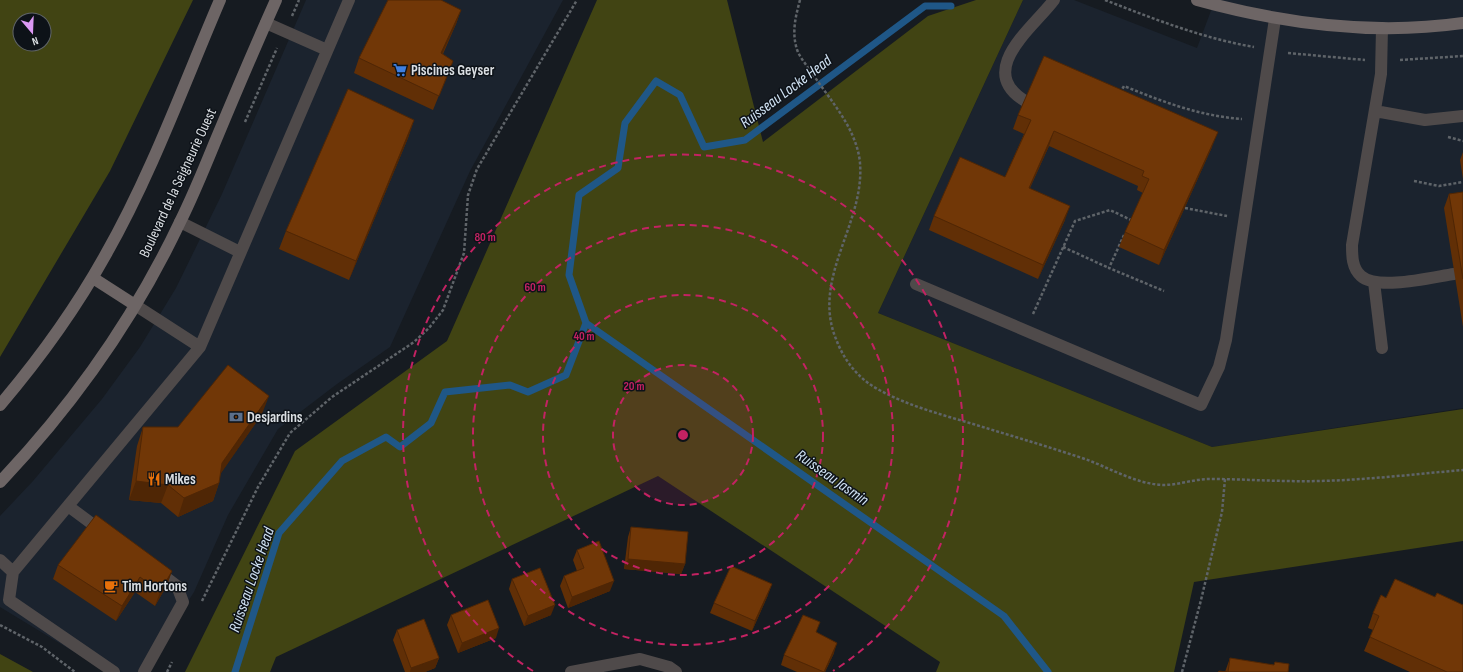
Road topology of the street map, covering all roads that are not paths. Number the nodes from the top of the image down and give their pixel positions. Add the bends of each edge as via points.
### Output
1 (220, 0) edge
2 (276, 0) edge
3 (349, 0) edge
4 (1054, 0) edge
5 (1202, 1) edge
6 (1275, 19) junction
7 (266, 23) junction
8 (1463, 23) edge
9 (1382, 28) junction
10 (327, 50) junction
11 (1025, 102) edge
12 (1375, 111) junction
13 (1463, 116) edge
14 (180, 222) junction
15 (240, 252) junction
16 (1454, 274) dead end
17 (93, 278) junction
18 (1374, 282) junction
19 (916, 284) dead end
20 (135, 305) junction
21 (200, 347) junction
22 (1382, 348) dead end
23 (0, 405) edge
24 (0, 482) edge
25 (68, 506) junction
26 (113, 539) edge
27 (0, 560) edge
28 (145, 562) edge
29 (13, 572) junction
30 (114, 672) edge
31 (144, 672) edge
32 (571, 672) edge
33 (676, 672) edge

1 - 17 main road via 137,193
2 - 7 main road, Boulevard de la Seigneurie Ouest
3 - 10 street
4 - 11 street via 1014,46 1008,57 1008,83 1015,95
5 - 6 main road
6 - 9 main road via 1309,24
6 - 19 street via 1226,340 1219,367 1201,405
7 - 10 street
7 - 14 main road, Boulevard de la Seigneurie Ouest
8 - 9 main road via 1432,27
9 - 12 street via 1382,66
10 - 15 street
12 - 13 street via 1425,120
12 - 18 street via 1352,255 1360,276
14 - 15 street
14 - 20 main road, Boulevard de la Seigneurie Ouest
15 - 21 street
16 - 18 street
17 - 20 main road
17 - 23 main road via 53,337
18 - 22 street
20 - 21 street
20 - 24 main road, Boulevard de la Seigneurie Ouest via 72,398
21 - 25 street
25 - 26 street
25 - 29 street
27 - 29 street
28 - 31 street via 178,586 183,602
29 - 30 street via 9,600
32 - 33 street via 640,659 669,667

